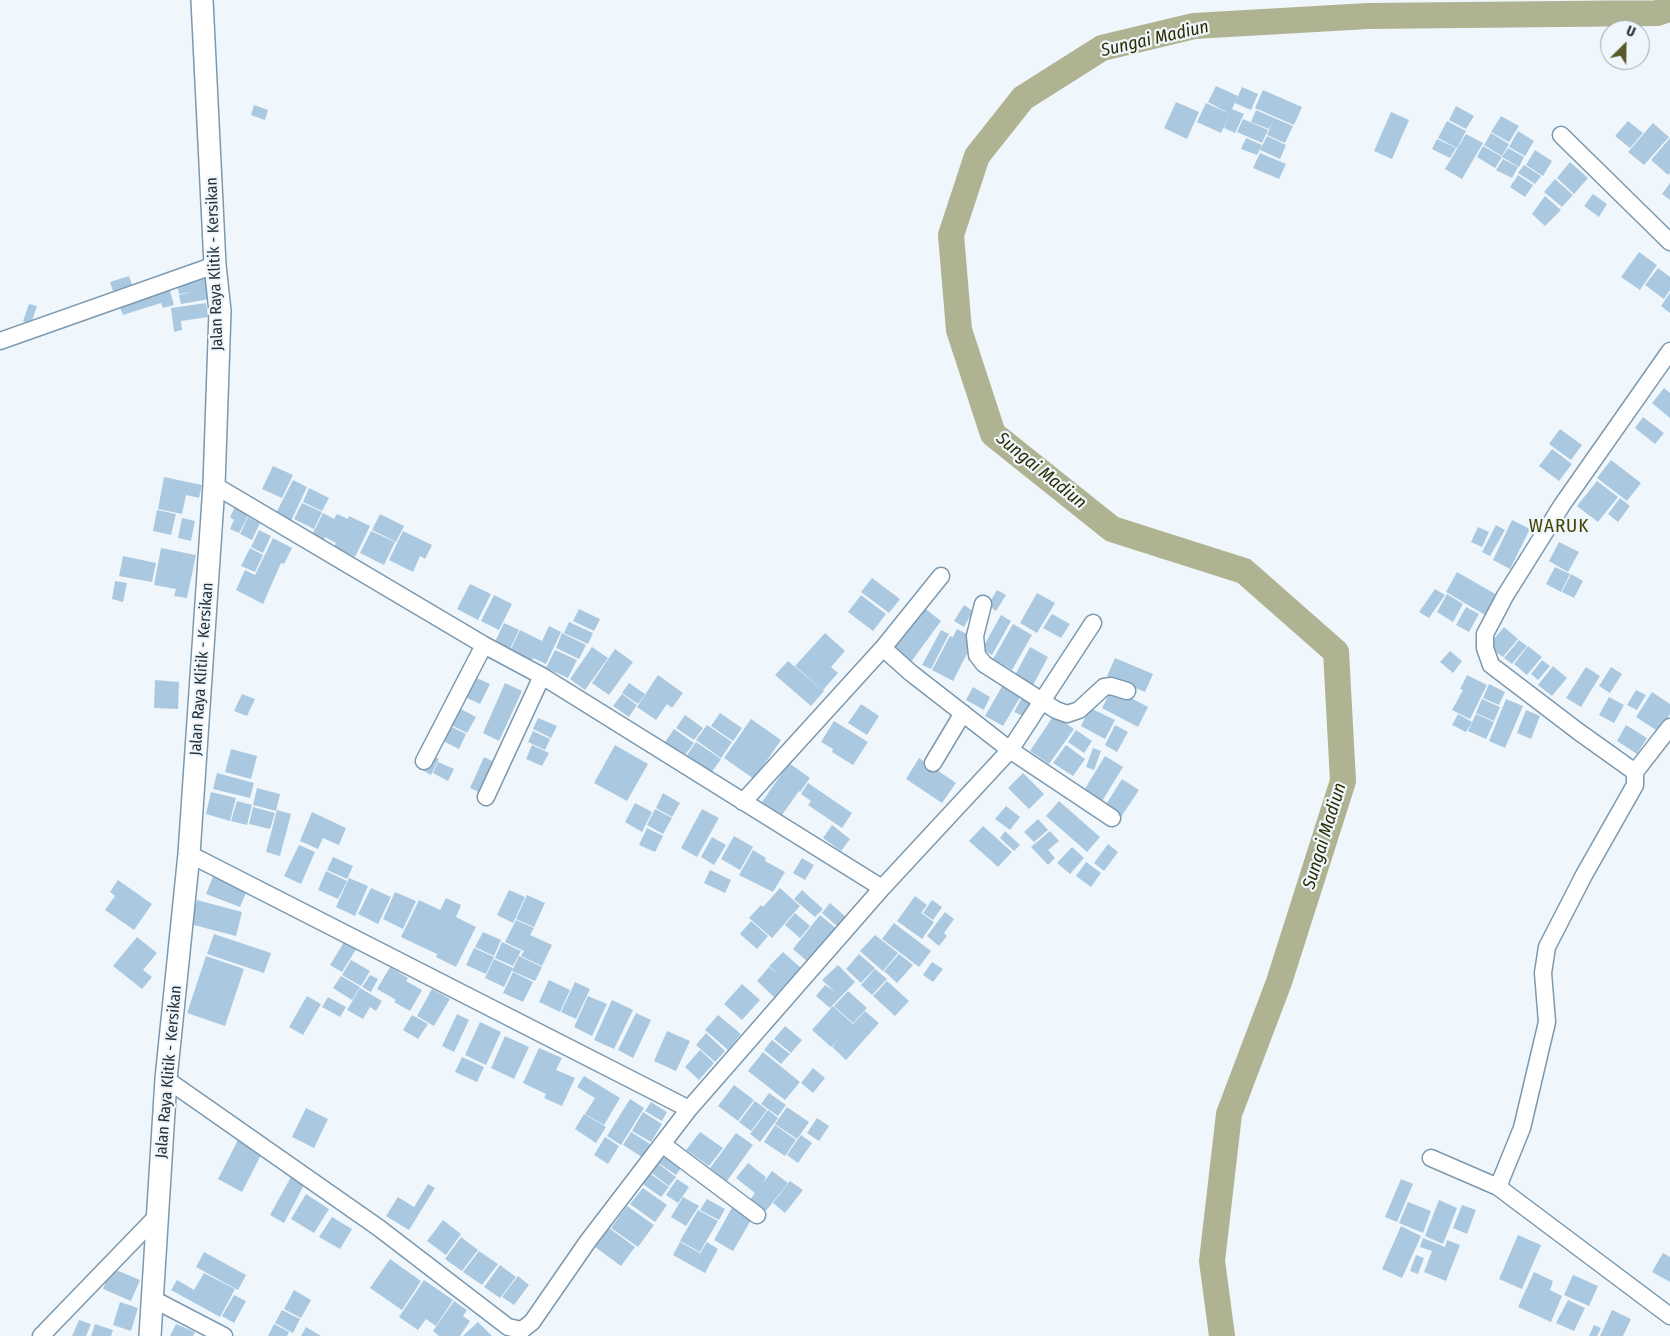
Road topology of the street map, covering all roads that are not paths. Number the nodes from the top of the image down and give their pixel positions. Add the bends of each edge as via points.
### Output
1 (202, 0) edge
2 (1561, 135) dead end
3 (1670, 242) edge
4 (215, 265) junction
5 (0, 341) edge
6 (1670, 351) edge
7 (214, 485) junction
8 (941, 576) dead end
9 (983, 604) dead end
10 (1093, 623) dead end
11 (484, 645) junction
12 (883, 648) junction
13 (542, 676) junction
14 (1127, 690) dead end
15 (1042, 701) junction
16 (963, 713) junction
17 (1670, 727) edge
18 (1010, 750) junction
19 (424, 761) dead end
20 (933, 763) dead end
21 (1635, 772) junction
22 (486, 797) dead end
23 (743, 802) junction
24 (1112, 818) dead end
25 (189, 854) junction
26 (882, 888) junction
27 (166, 1079) junction
28 (689, 1108) junction
29 (662, 1144) junction
30 (1431, 1158) dead end
31 (1498, 1187) junction
32 (158, 1214) junction
33 (757, 1216) dead end
34 (153, 1299) junction
35 (1670, 1316) edge
36 (41, 1336) edge
37 (150, 1336) edge
38 (224, 1336) edge

1 - 4 street, Jalan Raya Klitik - Kersikan
2 - 3 street
4 - 5 street
4 - 7 street, Jalan Raya Klitik - Kersikan via 220,311
6 - 21 street via 1562,505 1485,634 1485,648 1491,665
7 - 11 street
7 - 25 street, Jalan Raya Klitik - Kersikan
8 - 12 street
9 - 15 street via 975,636 976,655 984,664
10 - 15 street
11 - 13 street
11 - 19 street
12 - 16 street
12 - 23 street
13 - 22 street
13 - 23 street
14 - 15 street via 1104,687 1079,710 1067,714
15 - 18 street
16 - 18 street
16 - 20 street
17 - 21 street
18 - 24 street
18 - 26 street
21 - 31 street via 1635,785 1547,947 1543,974 1547,1022 1522,1128
23 - 26 street
25 - 27 street, Jalan Raya Klitik - Kersikan
25 - 28 street
26 - 28 street
27 - 29 street via 379,1228 508,1327 522,1330 532,1322 588,1241
27 - 32 street, Jalan Raya Klitik - Kersikan
28 - 29 street
29 - 33 street
30 - 31 street
31 - 35 street
32 - 34 street, Jalan Raya Klitik - Kersikan
32 - 36 street
34 - 37 street, Jalan Raya Klitik - Kersikan
34 - 38 street

